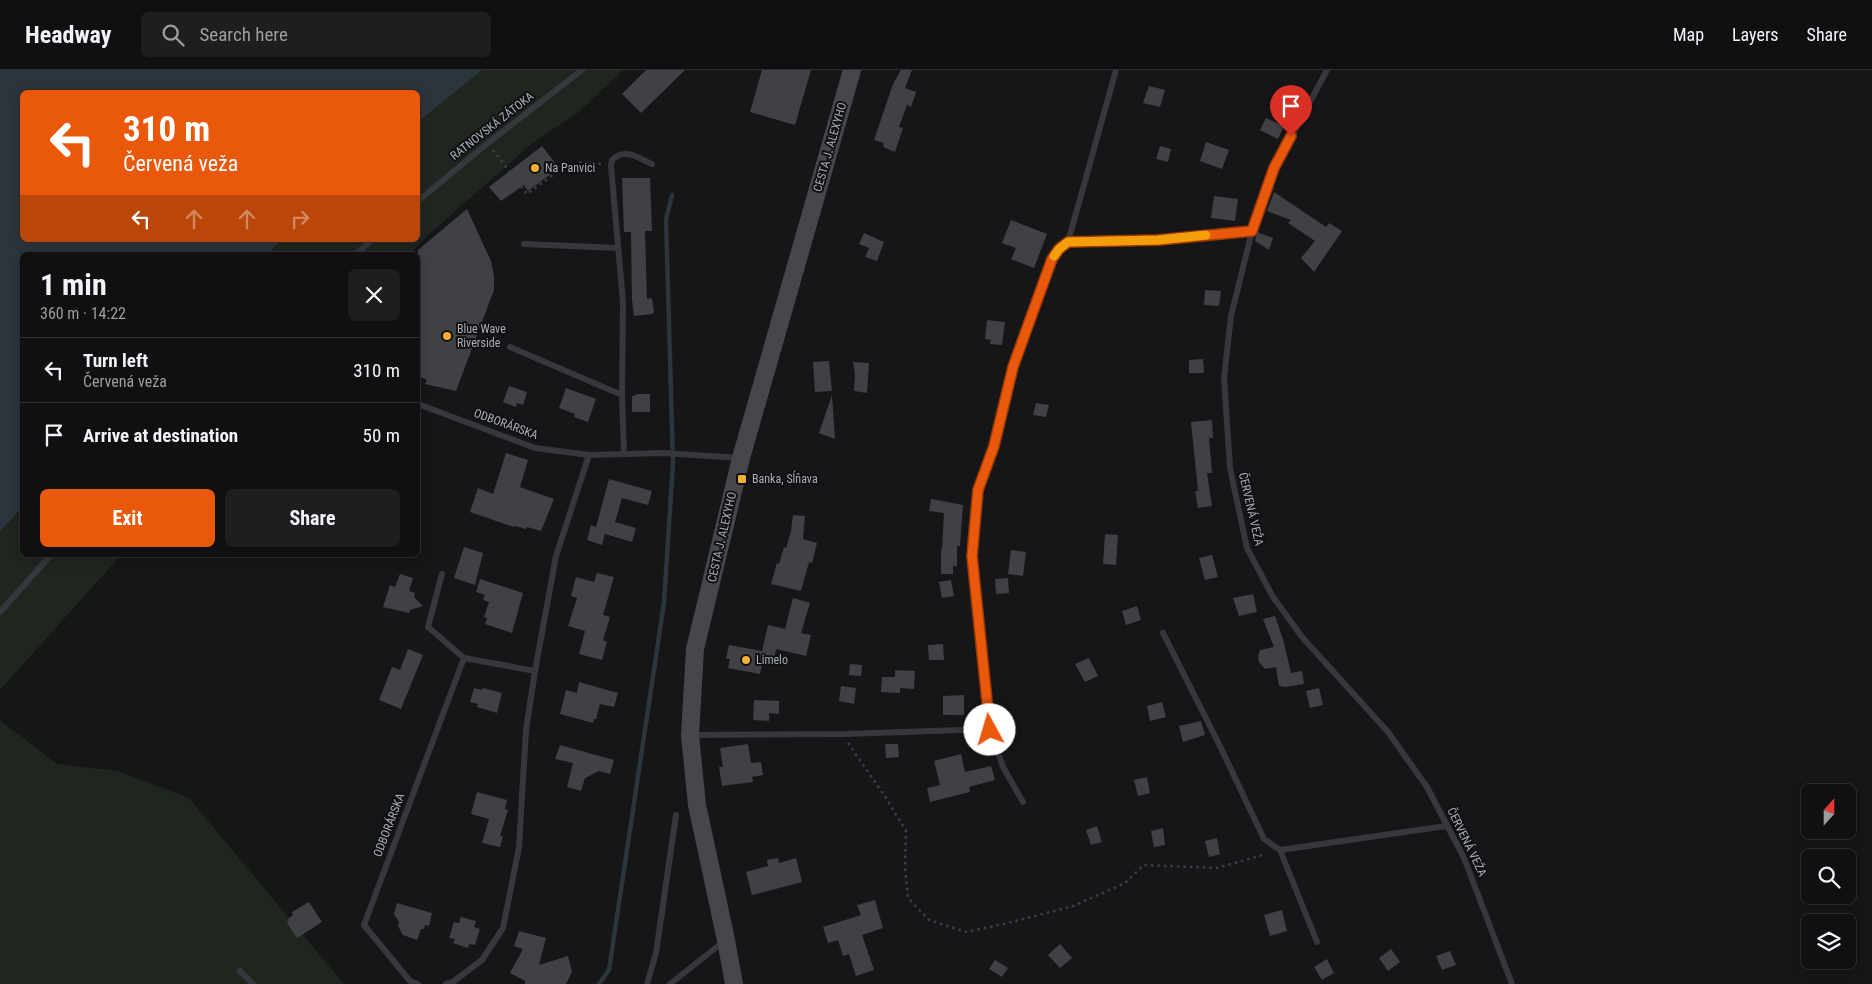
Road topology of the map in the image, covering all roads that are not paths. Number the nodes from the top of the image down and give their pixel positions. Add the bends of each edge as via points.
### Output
1 (582, 70) edge
2 (852, 70) edge
3 (1116, 70) edge
4 (1327, 70) edge
5 (652, 164) dead end
6 (420, 199) edge
7 (1252, 231) junction
8 (370, 242) edge
9 (1068, 242) junction
10 (524, 244) dead end
11 (618, 248) junction
12 (358, 252) edge
13 (510, 347) dead end
14 (622, 395) junction
15 (420, 405) edge
16 (624, 454) junction
17 (589, 455) junction
18 (740, 458) junction
19 (49, 557) edge
20 (442, 574) dead end
21 (0, 612) edge
22 (1163, 633) dead end
23 (464, 658) junction
24 (534, 671) junction
25 (990, 730) junction
26 (690, 734) junction
27 (1023, 802) dead end
28 (676, 815) dead end
29 (1446, 826) junction
30 (1280, 850) junction
31 (726, 940) junction
32 (1317, 942) dead end
33 (240, 971) dead end
34 (253, 984) edge
35 (418, 984) edge
36 (446, 984) edge
37 (647, 984) edge
38 (670, 984) edge
39 (734, 984) edge
40 (1512, 984) edge

1 - 6 lane, RATNOVSKÁ ZÁTOKA
2 - 18 main road, CESTA J. ALEXYHO
3 - 9 lane
4 - 7 lane, ČERVENÁ VEŽA via 1274,168
5 - 11 lane via 628,153 612,160
7 - 9 lane via 1158,240
7 - 29 lane, ČERVENÁ VEŽA via 1231,316 1224,378 1230,468 1247,548 1273,597 1302,637 1388,732 1427,786
8 - 12 lane
9 - 25 lane via 1052,259 1039,292 1013,367 994,446 978,490 972,556
10 - 11 lane
11 - 14 lane via 624,310
13 - 14 lane
14 - 16 lane
15 - 17 lane, ODBORÁRSKA via 535,448
16 - 17 lane, ODBORÁRSKA
16 - 18 lane, ODBORÁRSKA via 687,453
17 - 24 lane via 556,556
18 - 26 main road, CESTA J. ALEXYHO via 696,649
19 - 21 lane
20 - 23 lane via 428,627
22 - 30 lane via 1264,839
23 - 24 lane
23 - 35 lane, ODBORÁRSKA via 364,925 410,981
24 - 36 lane via 526,730 519,847 503,928 482,960
25 - 26 lane
25 - 27 lane via 1003,766
26 - 31 main road, CESTA J. ALEXYHO via 697,805
28 - 37 lane via 656,953
29 - 30 lane
29 - 40 lane, ČERVENÁ VEŽA via 1474,880
30 - 32 lane
31 - 38 lane
31 - 39 main road, CESTA J. ALEXYHO
33 - 34 lane

